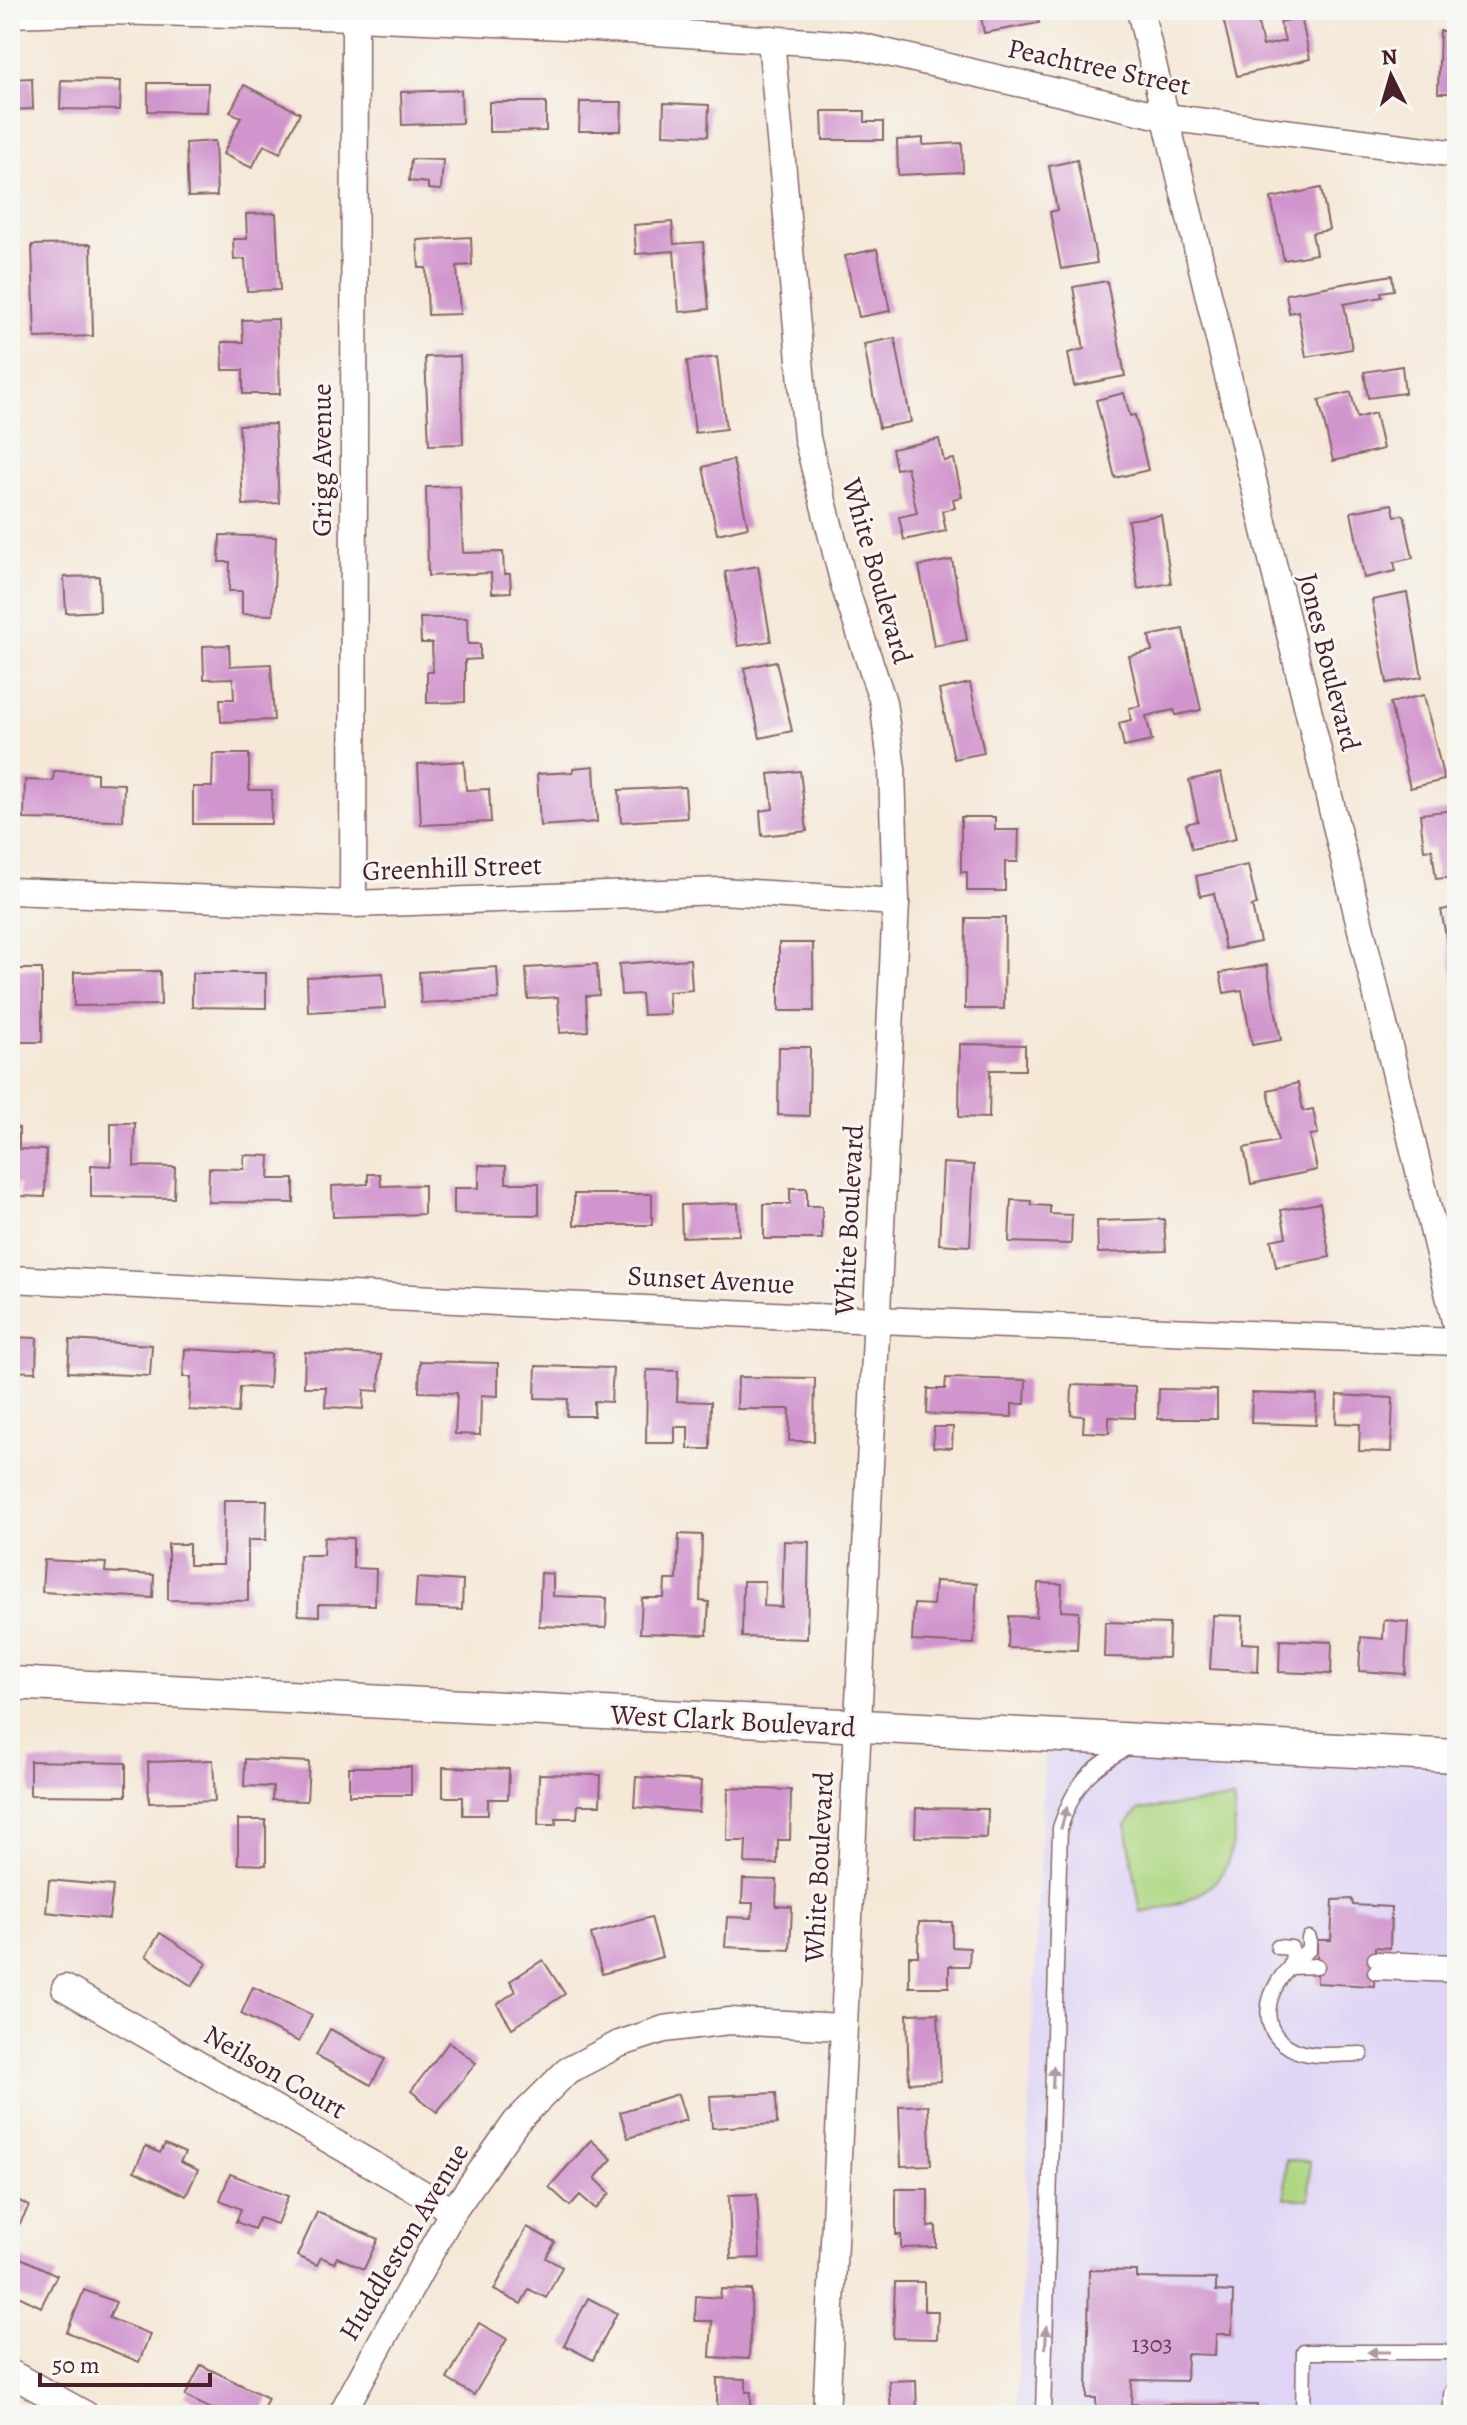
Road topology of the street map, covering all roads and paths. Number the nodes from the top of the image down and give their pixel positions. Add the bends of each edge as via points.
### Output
1 (1140, 10) edge
2 (10, 14) edge
3 (355, 17) junction
4 (771, 39) junction
5 (1165, 117) junction
6 (1457, 154) edge
7 (10, 891) edge
8 (896, 902) junction
9 (353, 904) junction
10 (10, 1279) edge
11 (877, 1320) junction
12 (1457, 1329) edge
13 (1457, 1342) edge
14 (10, 1683) edge
15 (858, 1727) junction
16 (1139, 1741) junction
17 (1457, 1756) edge
18 (1309, 1938) dead end
19 (1278, 1947) dead end
20 (1295, 1962) junction
21 (1317, 1962) dead end
22 (1457, 1962) edge
23 (1457, 1975) edge
24 (65, 1988) dead end
25 (842, 2027) junction
26 (1361, 2054) dead end
27 (453, 2211) junction
28 (1457, 2352) edge
29 (10, 2373) edge
30 (1457, 2395) edge
31 (86, 2415) edge
32 (341, 2415) edge
33 (826, 2415) edge
34 (1043, 2415) edge
35 (1303, 2415) edge
36 (1457, 2415) edge

1 - 5 street, Jones Boulevard
2 - 3 street, Peachtree Street
3 - 4 street, Peachtree Street
3 - 9 street, Grigg Avenue
4 - 5 street, Peachtree Street via 854,45
4 - 8 street, White Boulevard via 807,438 845,588 883,702 892,769
5 - 6 street, Peachtree Street
5 - 12 street, Jones Boulevard
7 - 9 street, Greenhill Street
8 - 9 street, Greenhill Street via 721,891
8 - 11 street, White Boulevard
10 - 11 street, Sunset Avenue
11 - 13 street, Sunset Avenue
11 - 15 street, White Boulevard
14 - 15 street, West Clark Boulevard
15 - 16 street, West Clark Boulevard
15 - 25 street, White Boulevard
16 - 17 street, West Clark Boulevard
34 -> 16 lane via 1060,1828 1070,1797 1099,1764
18 - 20 lane via 1309,1949
19 - 20 lane via 1291,1948
20 - 21 lane
20 - 26 lane via 1269,1997 1273,2030 1295,2050 1309,2054
22 - 23 lane via 1375,1965
24 - 27 street, Neilson Court
25 - 27 street, Huddleston Avenue via 729,2021 664,2029 619,2044 567,2071 516,2122
25 - 33 street, White Boulevard
27 - 32 street, Huddleston Avenue
28 -> 35 lane via 1304,2352
29 - 31 street
30 - 36 street

